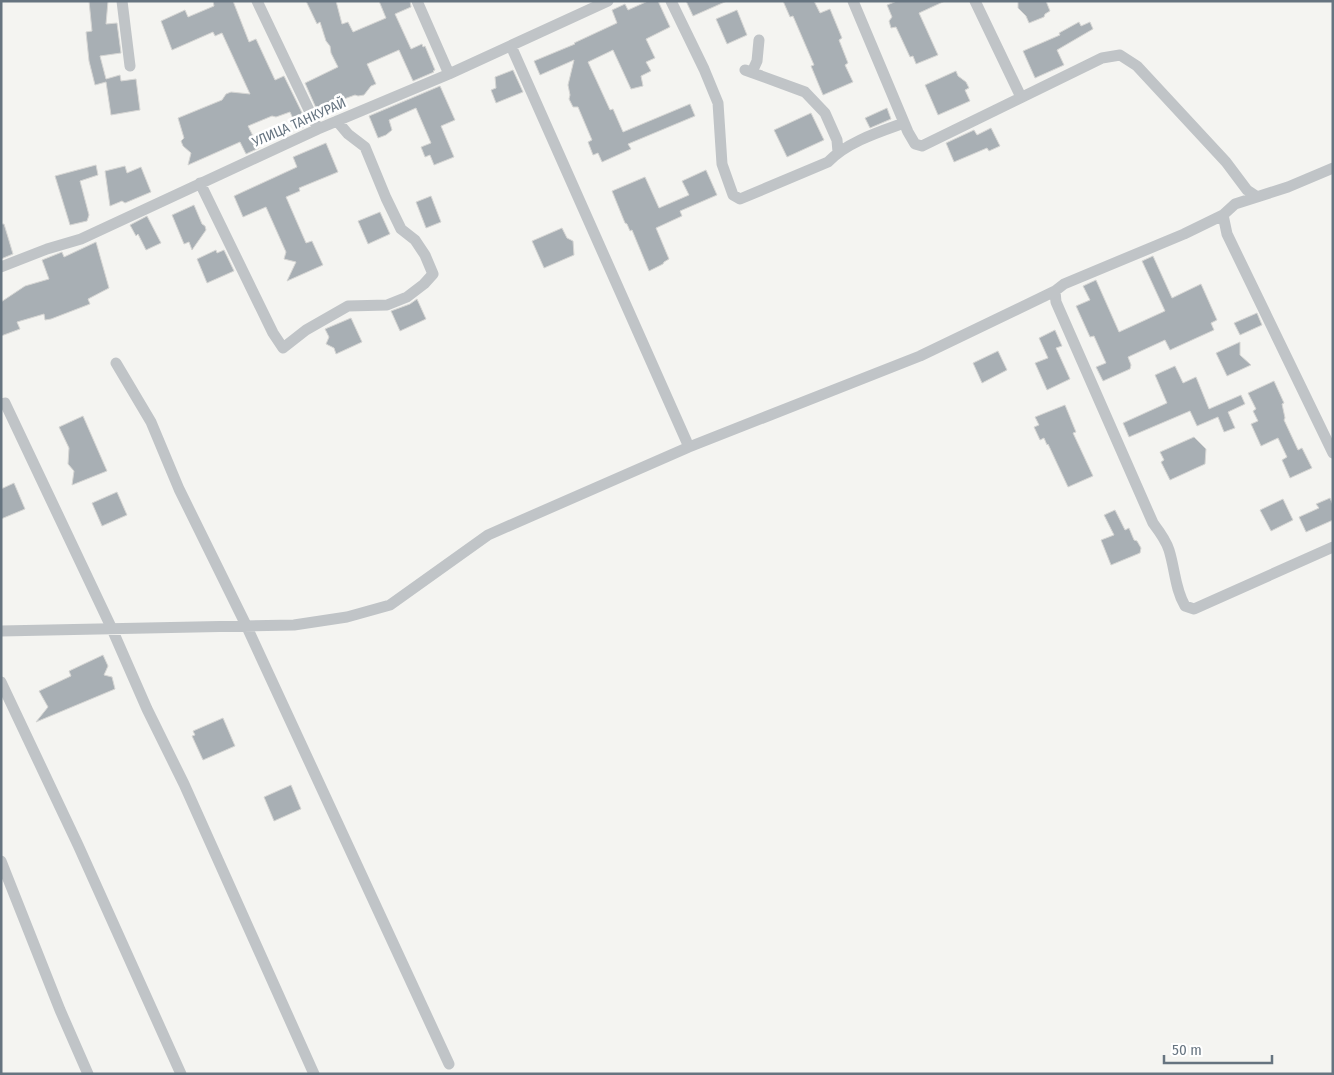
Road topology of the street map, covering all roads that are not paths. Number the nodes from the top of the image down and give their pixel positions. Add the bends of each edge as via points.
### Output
1 (122, 1) edge
2 (257, 1) edge
3 (417, 1) edge
4 (579, 1) edge
5 (608, 1) edge
6 (671, 1) edge
7 (853, 1) edge
8 (975, 1) edge
9 (584, 12) junction
10 (758, 40) dead end
11 (511, 46) junction
12 (130, 66) dead end
13 (449, 74) junction
14 (1020, 97) junction
15 (337, 121) junction
16 (904, 123) junction
17 (318, 129) junction
18 (838, 152) junction
19 (1333, 168) edge
20 (1240, 181) junction
21 (200, 183) junction
22 (1256, 196) junction
23 (1235, 204) junction
24 (1223, 215) junction
25 (1, 267) edge
26 (1055, 291) junction
27 (116, 363) dead end
28 (1, 404) edge
29 (689, 447) junction
30 (1333, 453) edge
31 (1333, 547) edge
32 (246, 624) junction
33 (112, 628) junction
34 (1, 630) edge
35 (1, 682) edge
36 (1, 861) edge
37 (449, 1064) dead end
38 (88, 1074) edge
39 (181, 1074) edge
40 (314, 1074) edge

1 - 12 street
2 - 17 street
3 - 13 street
4 - 9 street
5 - 9 street, УЛИЦА ТАНКУРАЙ
6 - 18 street via 718,102 722,164 733,195 740,199 768,188 828,162
7 - 16 street
8 - 14 street
9 - 11 street, УЛИЦА ТАНКУРАЙ
10 - 18 street via 757,61 748,71 805,92 825,113 837,140
11 - 13 street, УЛИЦА ТАНКУРАЙ
11 - 29 street
13 - 15 street, УЛИЦА ТАНКУРАЙ
14 - 16 street via 922,146 916,144
14 - 20 street via 1102,58 1120,55 1137,66
15 - 17 street, УЛИЦА ТАНКУРАЙ
15 - 21 street via 365,147 402,229 415,240 428,261 433,274 407,297 387,305 348,306 306,330 283,348
16 - 18 street
17 - 21 street, УЛИЦА ТАНКУРАЙ
19 - 22 street
20 - 22 street
20 - 23 street via 1243,190
21 - 25 street, УЛИЦА ТАНКУРАЙ via 81,239
22 - 23 street
23 - 24 street
24 - 26 street via 1064,284
24 - 30 street via 1227,234
26 - 29 street via 920,356
26 - 31 street via 1056,302 1153,523 1169,549 1175,581 1186,606 1194,609
27 - 32 street via 151,422 179,489
28 - 33 street via 5,403
29 - 32 street via 488,535 390,605 347,617 294,625
32 - 33 street
32 - 37 street
33 - 34 street
33 - 40 street
35 - 39 street
36 - 38 street

